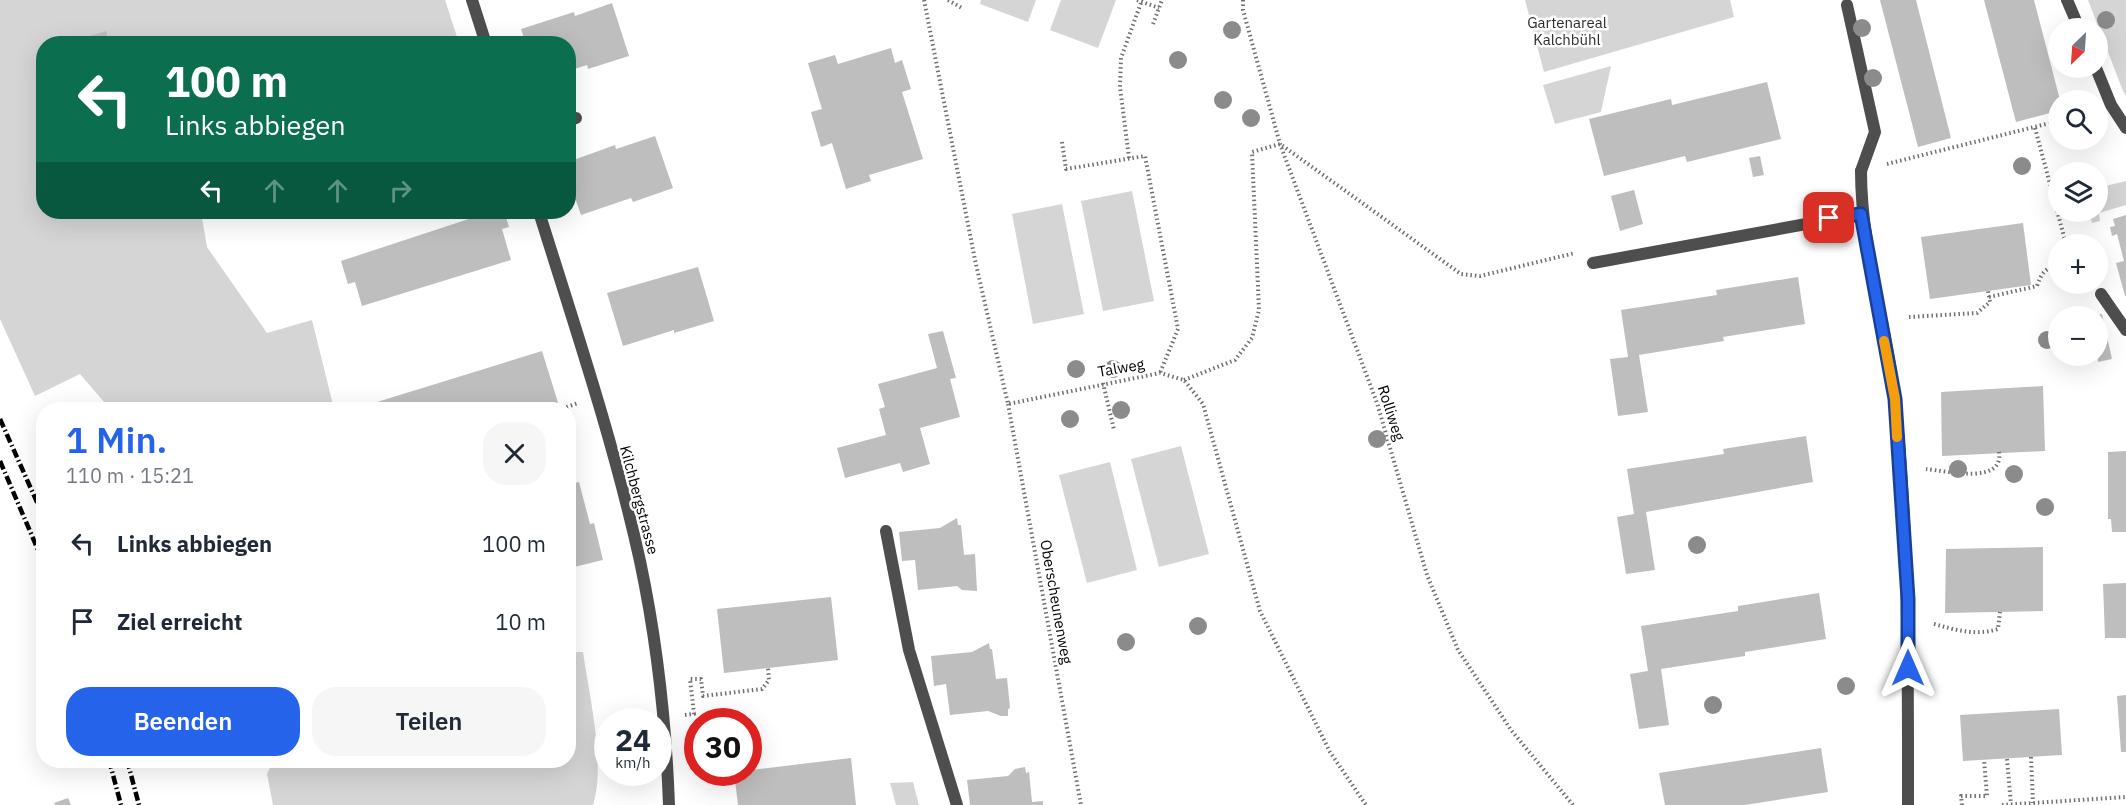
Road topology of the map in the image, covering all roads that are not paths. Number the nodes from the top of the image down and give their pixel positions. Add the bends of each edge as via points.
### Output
1 (472, 0) edge
2 (2067, 0) edge
3 (1847, 5) dead end
4 (2075, 18) edge
5 (483, 36) edge
6 (2100, 78) edge
7 (2126, 128) edge
8 (1861, 214) junction
9 (541, 219) edge
10 (1593, 264) road end
11 (2102, 294) dead end
12 (2126, 330) edge
13 (886, 531) dead end
14 (669, 805) edge
15 (957, 805) edge
16 (1908, 805) edge

1 - 5 street
2 - 4 street
3 - 8 street via 1875,132 1861,171
6 - 7 street
8 - 10 street
8 - 16 street via 1895,399 1908,599
9 - 14 street, Kilchbergstrasse via 589,372 639,560 660,680
11 - 12 street
13 - 15 street via 909,650

